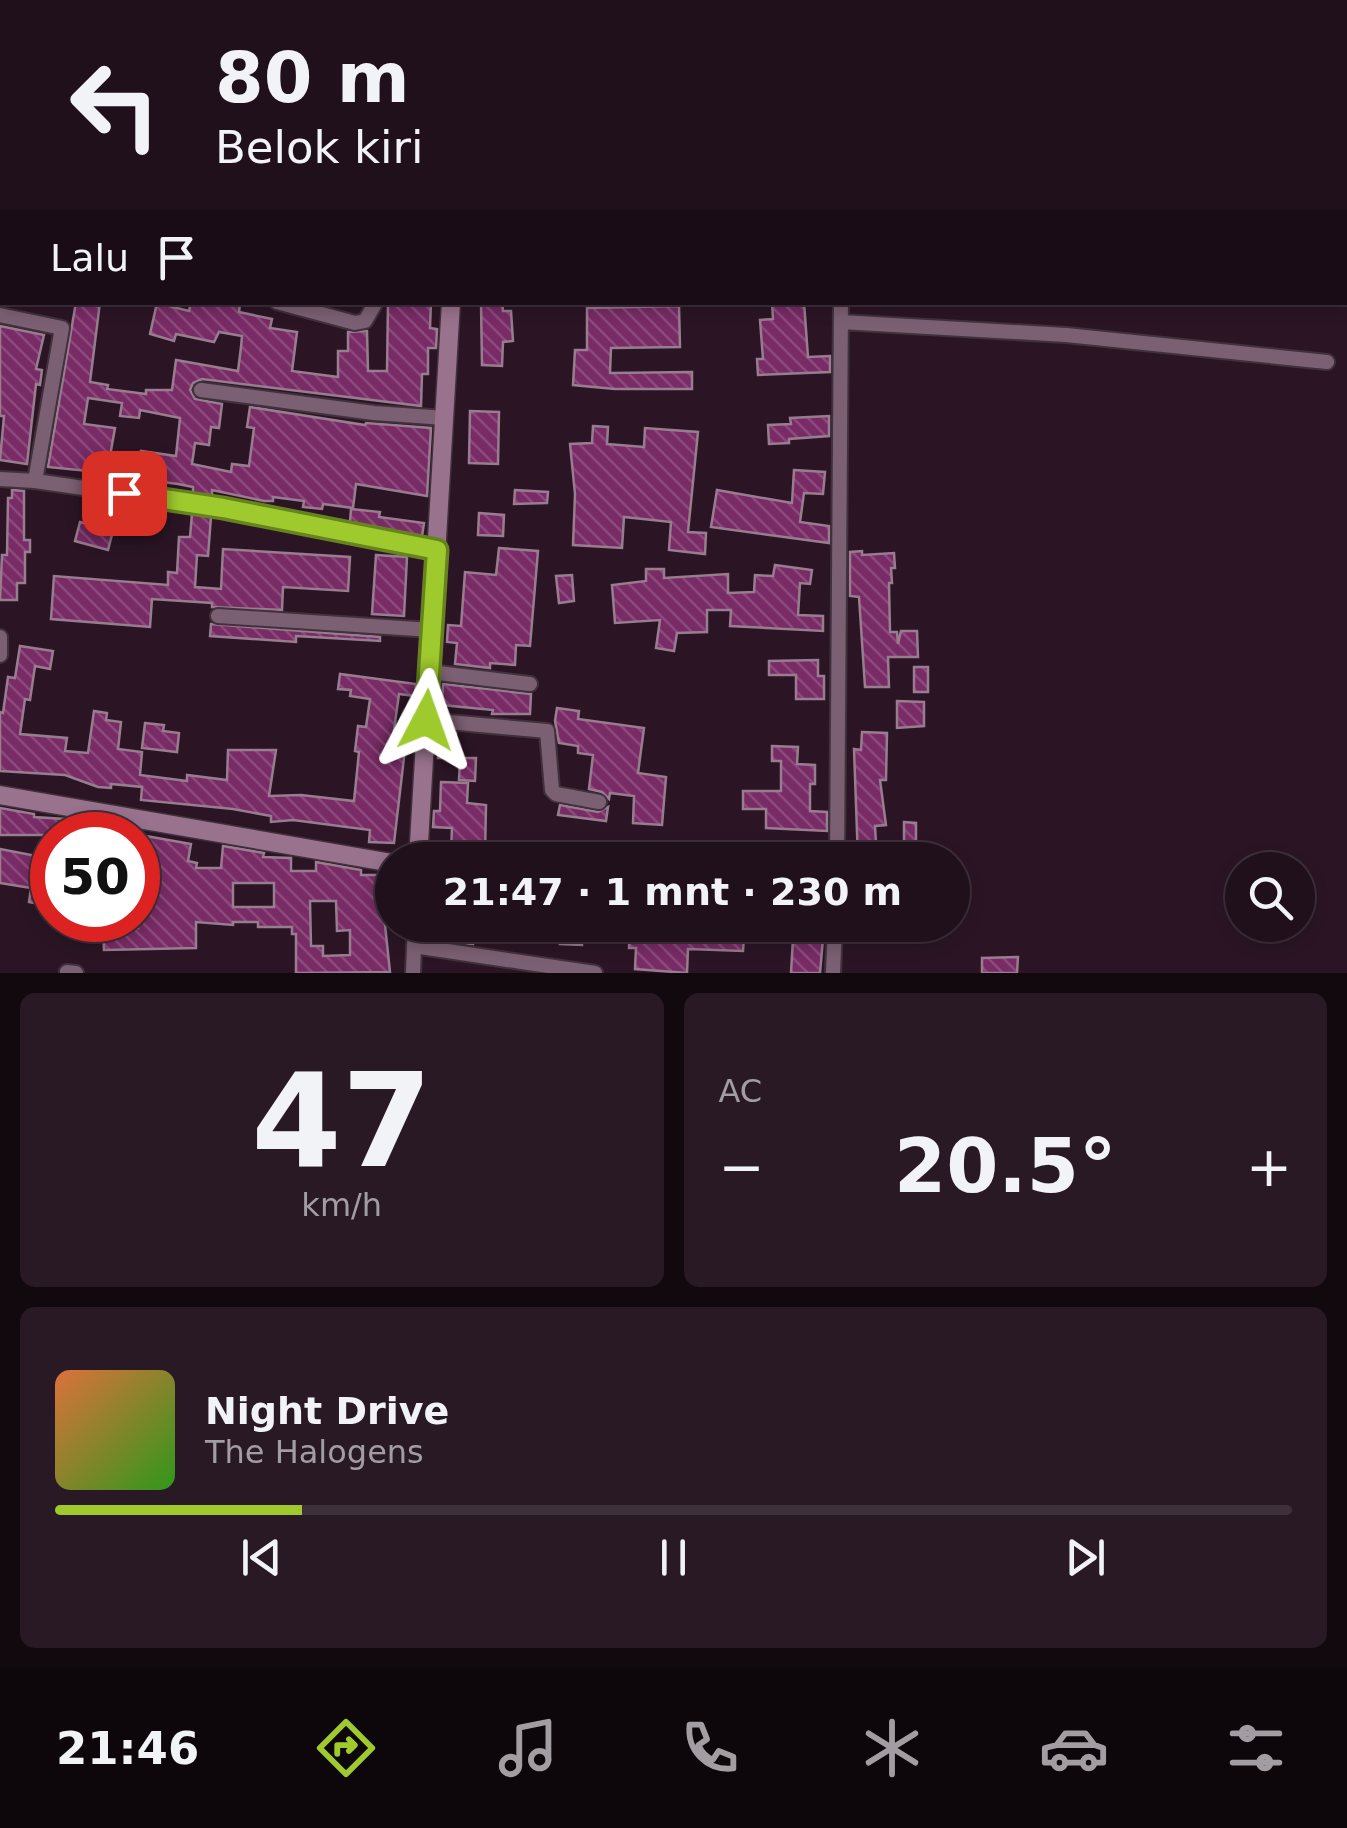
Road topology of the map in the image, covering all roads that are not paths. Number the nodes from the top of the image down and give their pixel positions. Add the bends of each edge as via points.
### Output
1 (289, 305) edge
2 (374, 305) edge
3 (450, 305) edge
4 (841, 305) edge
5 (0, 315) edge
6 (841, 322) junction
7 (1327, 362) dead end
8 (201, 390) dead end
9 (445, 418) junction
10 (0, 478) edge
11 (35, 481) junction
12 (437, 550) junction
13 (218, 616) dead end
14 (432, 630) junction
15 (0, 637) edge
16 (0, 655) edge
17 (430, 672) junction
18 (530, 684) dead end
19 (426, 720) junction
20 (0, 795) edge
21 (600, 802) dead end
22 (419, 842) edge
23 (837, 842) edge
24 (375, 860) edge
25 (414, 942) edge
26 (834, 942) edge
27 (414, 946) junction
28 (68, 972) edge
29 (76, 973) edge
30 (413, 973) edge
31 (596, 973) edge
32 (833, 973) edge

1 - 2 street via 358,323
3 - 9 main road
4 - 6 street
5 - 11 street via 62,328
6 - 7 street via 1066,335
6 - 23 street
8 - 9 street
9 - 12 main road
10 - 11 street
11 - 12 street via 223,508
12 - 14 main road
13 - 14 street
14 - 17 main road
15 - 16 street
17 - 18 street
17 - 19 main road
19 - 21 street via 547,731 552,790
19 - 22 main road
20 - 24 main road
25 - 27 street
26 - 32 street
27 - 30 street
27 - 31 street
28 - 29 street

